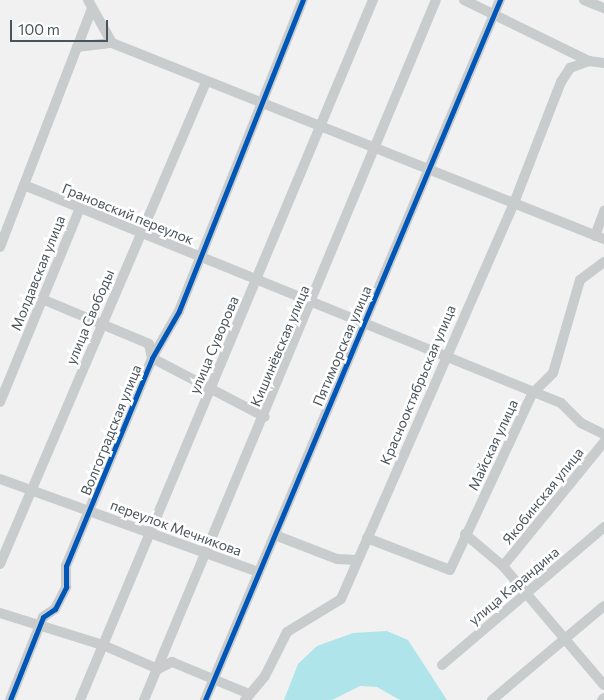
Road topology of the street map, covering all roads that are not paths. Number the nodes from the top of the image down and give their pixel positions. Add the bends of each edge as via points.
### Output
1 (303, 0) edge
2 (374, 0) edge
3 (436, 0) edge
4 (464, 0) edge
5 (500, 0) edge
6 (584, 0) edge
7 (92, 3) edge
8 (604, 8) edge
9 (494, 13) junction
10 (112, 43) junction
11 (77, 47) junction
12 (589, 61) junction
13 (604, 63) edge
14 (206, 82) junction
15 (264, 104) junction
16 (321, 125) junction
17 (377, 147) junction
18 (429, 167) junction
19 (24, 185) junction
20 (514, 203) junction
21 (79, 210) junction
22 (604, 211) edge
23 (141, 236) junction
24 (599, 238) edge
25 (1, 242) edge
26 (199, 258) junction
27 (604, 262) edge
28 (256, 282) junction
29 (42, 299) junction
30 (312, 304) junction
31 (102, 322) junction
32 (363, 326) junction
33 (152, 358) junction
34 (443, 359) junction
35 (211, 388) junction
36 (532, 394) junction
37 (0, 402) edge
38 (265, 417) junction
39 (604, 434) edge
40 (604, 442) edge
41 (0, 479) edge
42 (32, 490) junction
43 (90, 511) junction
44 (604, 526) edge
45 (149, 533) junction
46 (275, 534) junction
47 (465, 534) junction
48 (367, 538) junction
49 (207, 554) junction
50 (357, 560) junction
51 (0, 564) edge
52 (503, 566) junction
53 (259, 572) junction
54 (526, 594) junction
55 (604, 606) edge
56 (0, 613) edge
57 (42, 625) junction
58 (564, 640) junction
59 (104, 645) junction
60 (442, 665) dead end
61 (158, 669) junction
62 (213, 679) junction
63 (604, 685) edge
64 (246, 696) edge
65 (10, 700) edge
66 (80, 700) edge
67 (144, 700) edge
68 (205, 700) edge
69 (492, 700) edge

1 - 15 street, Волгоградская улица
2 - 16 street, улица Суворова
3 - 17 street, Кишинёвская улица
4 - 9 street
5 - 9 street, Пятиморская улица
6 - 8 street
7 - 10 street
7 - 11 street
9 - 12 street
9 - 18 street, Пятиморская улица
10 - 11 street
10 - 14 street
11 - 19 street
12 - 13 street
12 - 20 street, Краснооктябрьская улица via 565,74
14 - 15 street
14 - 23 street, улица Свободы
15 - 16 street
15 - 26 street, Волгоградская улица
16 - 17 street
16 - 28 street, улица Суворова
17 - 18 street
17 - 30 street, Кишинёвская улица
18 - 20 street
18 - 32 street, Пятиморская улица
19 - 21 street, Грановский переулок
19 - 25 street
20 - 24 street
20 - 34 street, Краснооктябрьская улица
21 - 23 street, Грановский переулок
21 - 29 street, Молдавская улица
22 - 24 street
23 - 26 street, Грановский переулок
23 - 31 street, улица Свободы
26 - 28 street, Грановский переулок
26 - 33 street, Волгоградская улица via 179,311
27 - 36 street, Майская улица via 580,280 560,336 555,368
28 - 30 street, Грановский переулок
28 - 35 street, улица Суворова
29 - 31 street
29 - 37 street, Молдавская улица
30 - 32 street, Грановский переулок
30 - 38 street, Кишинёвская улица
31 - 33 street via 149,344
31 - 42 street, улица Свободы
32 - 34 street, Грановский переулок
32 - 46 street, Пятиморская улица
33 - 35 street
33 - 43 street, Волгоградская улица
34 - 36 street, Грановский переулок
34 - 48 street, Краснооктябрьская улица
35 - 38 street
35 - 45 street, улица Суворова
36 - 39 street, Грановский переулок via 561,403 581,423
36 - 47 street, Майская улица
38 - 49 street, Кишинёвская улица
40 - 52 street, Якобинская улица
41 - 42 street, переулок Мечникова
42 - 43 street, переулок Мечникова
42 - 51 street, улица Свободы
43 - 45 street, переулок Мечникова
43 - 57 street, Волгоградская улица via 66,566 66,587
44 - 54 street, улица Карандина
45 - 49 street, переулок Мечникова
45 - 59 street, улица Суворова
46 - 50 street via 337,558
46 - 53 street, Пятиморская улица
47 - 48 street, Майская улица via 450,570
47 - 52 street
48 - 50 street, Краснооктябрьская улица
49 - 53 street, переулок Мечникова
49 - 61 street, Кишинёвская улица
50 - 64 street, Краснооктябрьская улица via 341,599 287,632 266,676
52 - 54 street
53 - 62 street, Пятиморская улица
54 - 58 street
54 - 60 street, улица Карандина
55 - 58 street
56 - 57 street
57 - 59 street
57 - 65 street, Волгоградская улица
58 - 63 street
58 - 69 street
59 - 61 street
59 - 66 street, улица Суворова
61 - 62 street via 172,662
61 - 67 street, Кишинёвская улица
62 - 64 street
62 - 68 street, Пятиморская улица

